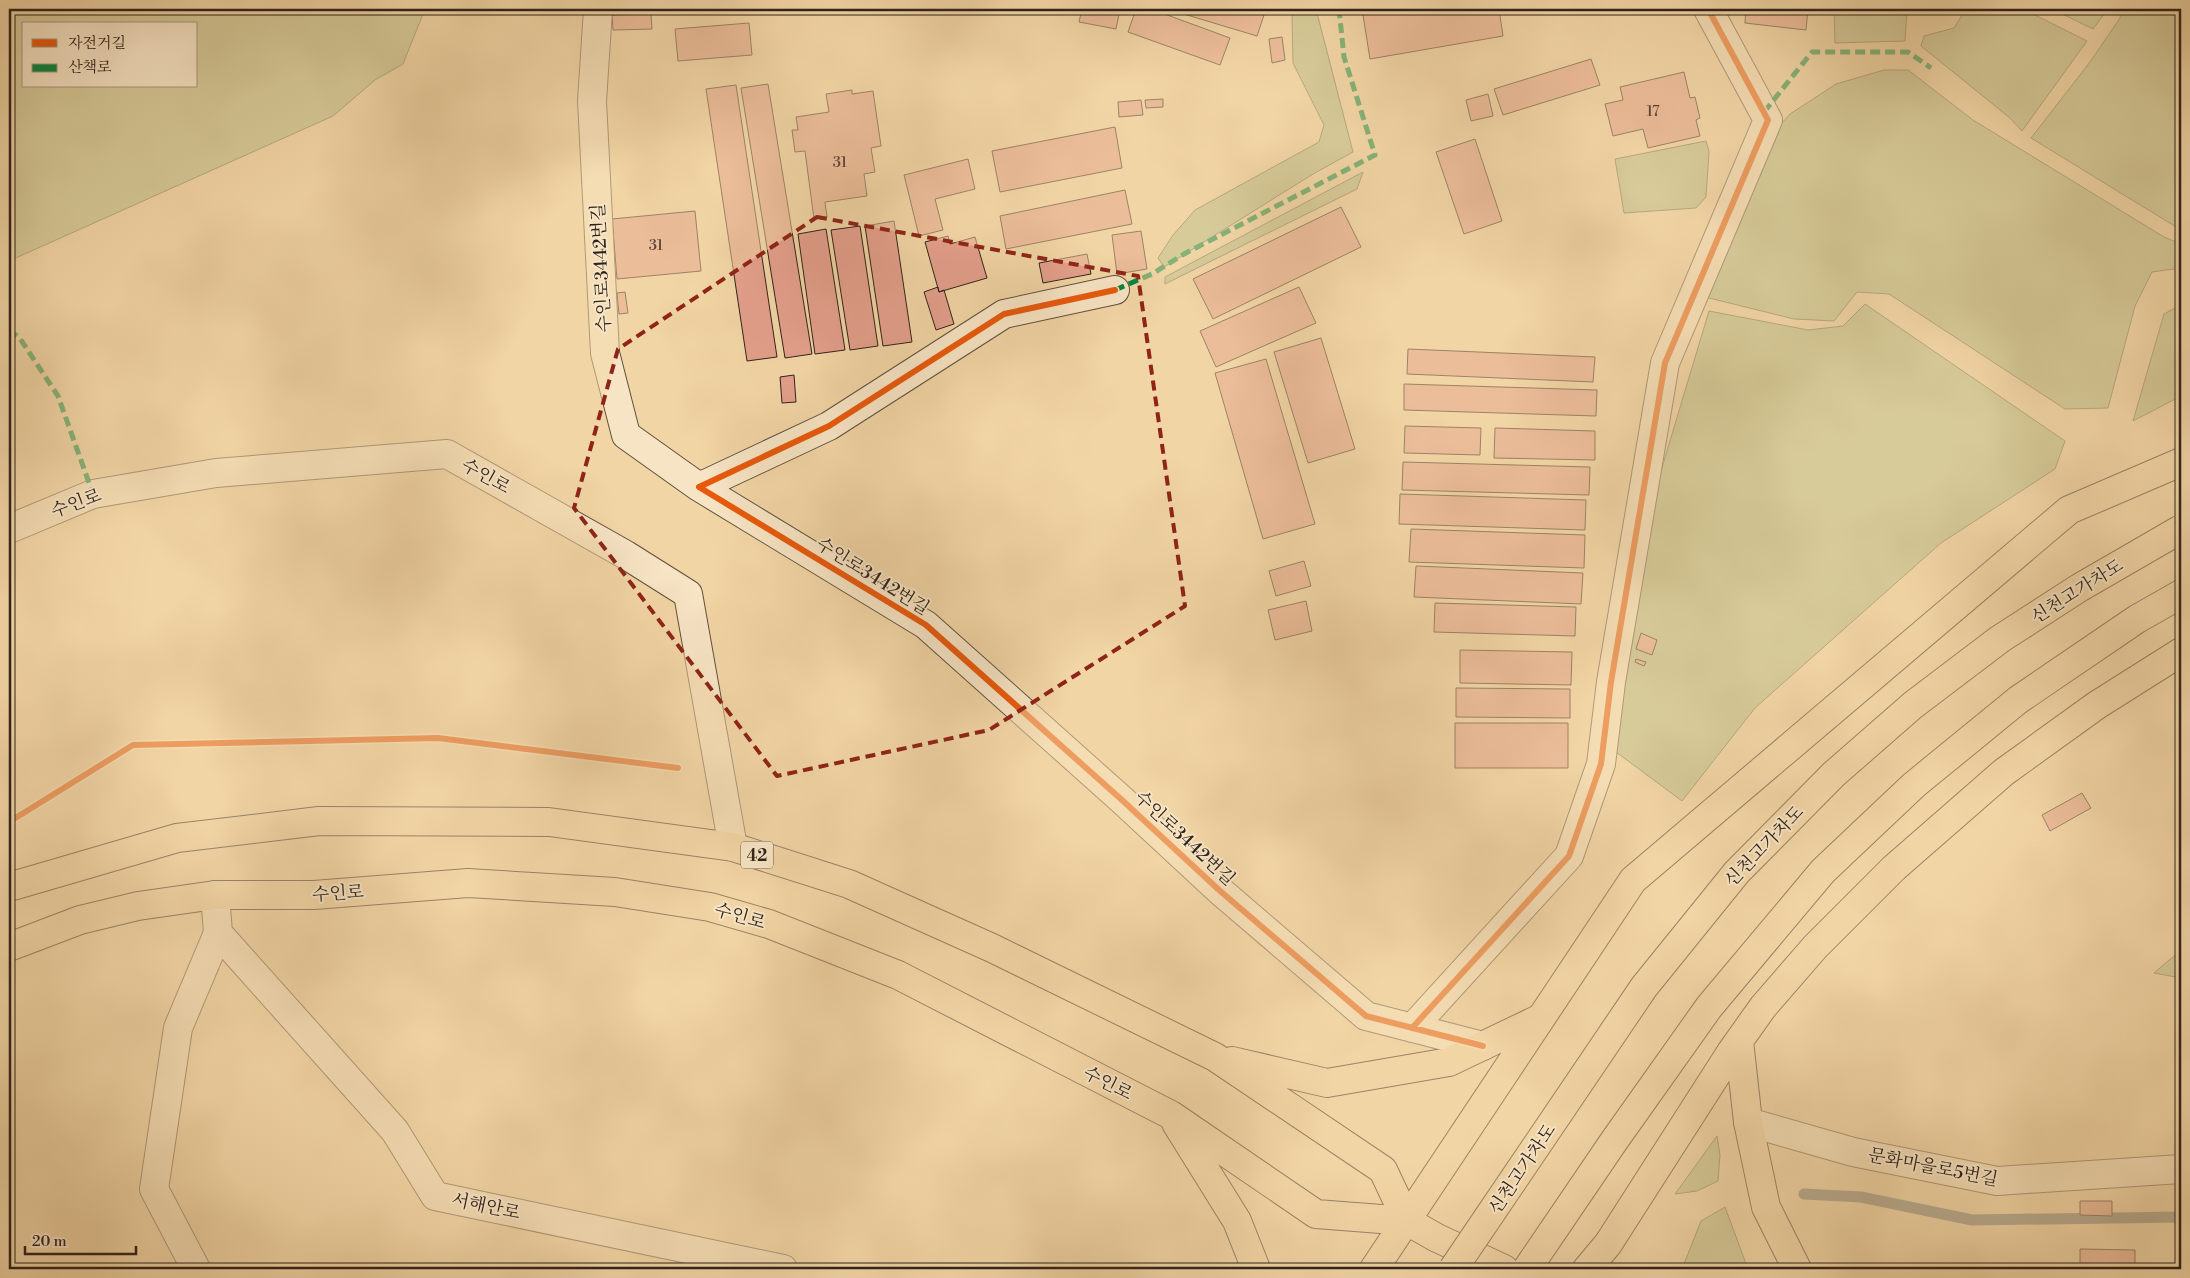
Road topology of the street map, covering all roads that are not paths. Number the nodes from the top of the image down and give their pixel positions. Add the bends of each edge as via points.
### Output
1 (598, 9) edge
2 (1708, 9) edge
3 (1115, 290) dead end
4 (2181, 462) edge
5 (699, 487) junction
6 (9, 528) edge
7 (2181, 529) edge
8 (2181, 594) edge
9 (2181, 652) edge
10 (733, 847) junction
11 (9, 887) edge
12 (215, 895) junction
13 (218, 932) junction
14 (9, 947) edge
15 (1541, 1018) junction
16 (1412, 1028) junction
17 (1739, 1041) junction
18 (1483, 1046) junction
19 (1215, 1057) junction
20 (1171, 1115) junction
21 (1748, 1122) junction
22 (2181, 1169) edge
23 (1407, 1220) junction
24 (196, 1269) edge
25 (783, 1269) edge
26 (1256, 1269) edge
27 (1374, 1269) edge
28 (1453, 1269) edge
29 (1504, 1269) edge
30 (1527, 1269) edge
31 (1587, 1269) edge
32 (1797, 1269) edge

1 - 5 street, 수인로3442번길 via 592,101 605,353 626,435
2 - 16 street via 1768,120 1664,363 1611,682 1601,764 1568,856
3 - 5 street via 1004,314 829,426
4 - 15 main road via 2069,510 1633,880
5 - 16 street, 수인로3442번길 via 926,625 1219,890 1366,1016
6 - 10 street, 수인로 via 93,494 216,473 447,454 626,555 688,594
7 - 28 main road, 신천고가차도, bridge via 2079,588 2000,639 1913,705 1834,774 1744,865 1644,986
8 - 30 main road via 2136,618 2018,700 1914,786 1823,871 1709,1007
9 - 17 main road via 2098,705 2004,772 1894,868 1815,948
10 - 11 main road, 42 via 549,822 319,822 177,838
10 - 19 main road, 42 via 849,884 992,948
12 - 13 street
12 - 14 main road, 수인로 via 138,906 80,920
12 - 20 main road, 수인로 via 314,895 468,883 615,892 710,907 770,924 898,975
13 - 24 street via 178,1028 154,1190
13 - 25 street, 서해안로 via 395,1130 435,1196
15 - 18 main road
15 - 23 main road
16 - 18 street, 수인로3442번길
17 - 21 main road
17 - 31 main road via 1608,1244
18 - 19 main road via 1449,1062 1327,1083
19 - 23 main road, 42 via 1383,1170
20 - 23 main road, 수인로 via 1316,1214
20 - 26 main road via 1236,1220
21 - 22 street, 문화마을로5번길 via 1852,1152 1997,1181
21 - 32 main road via 1766,1208
23 - 27 main road
23 - 29 main road, 수인로 via 1437,1238

